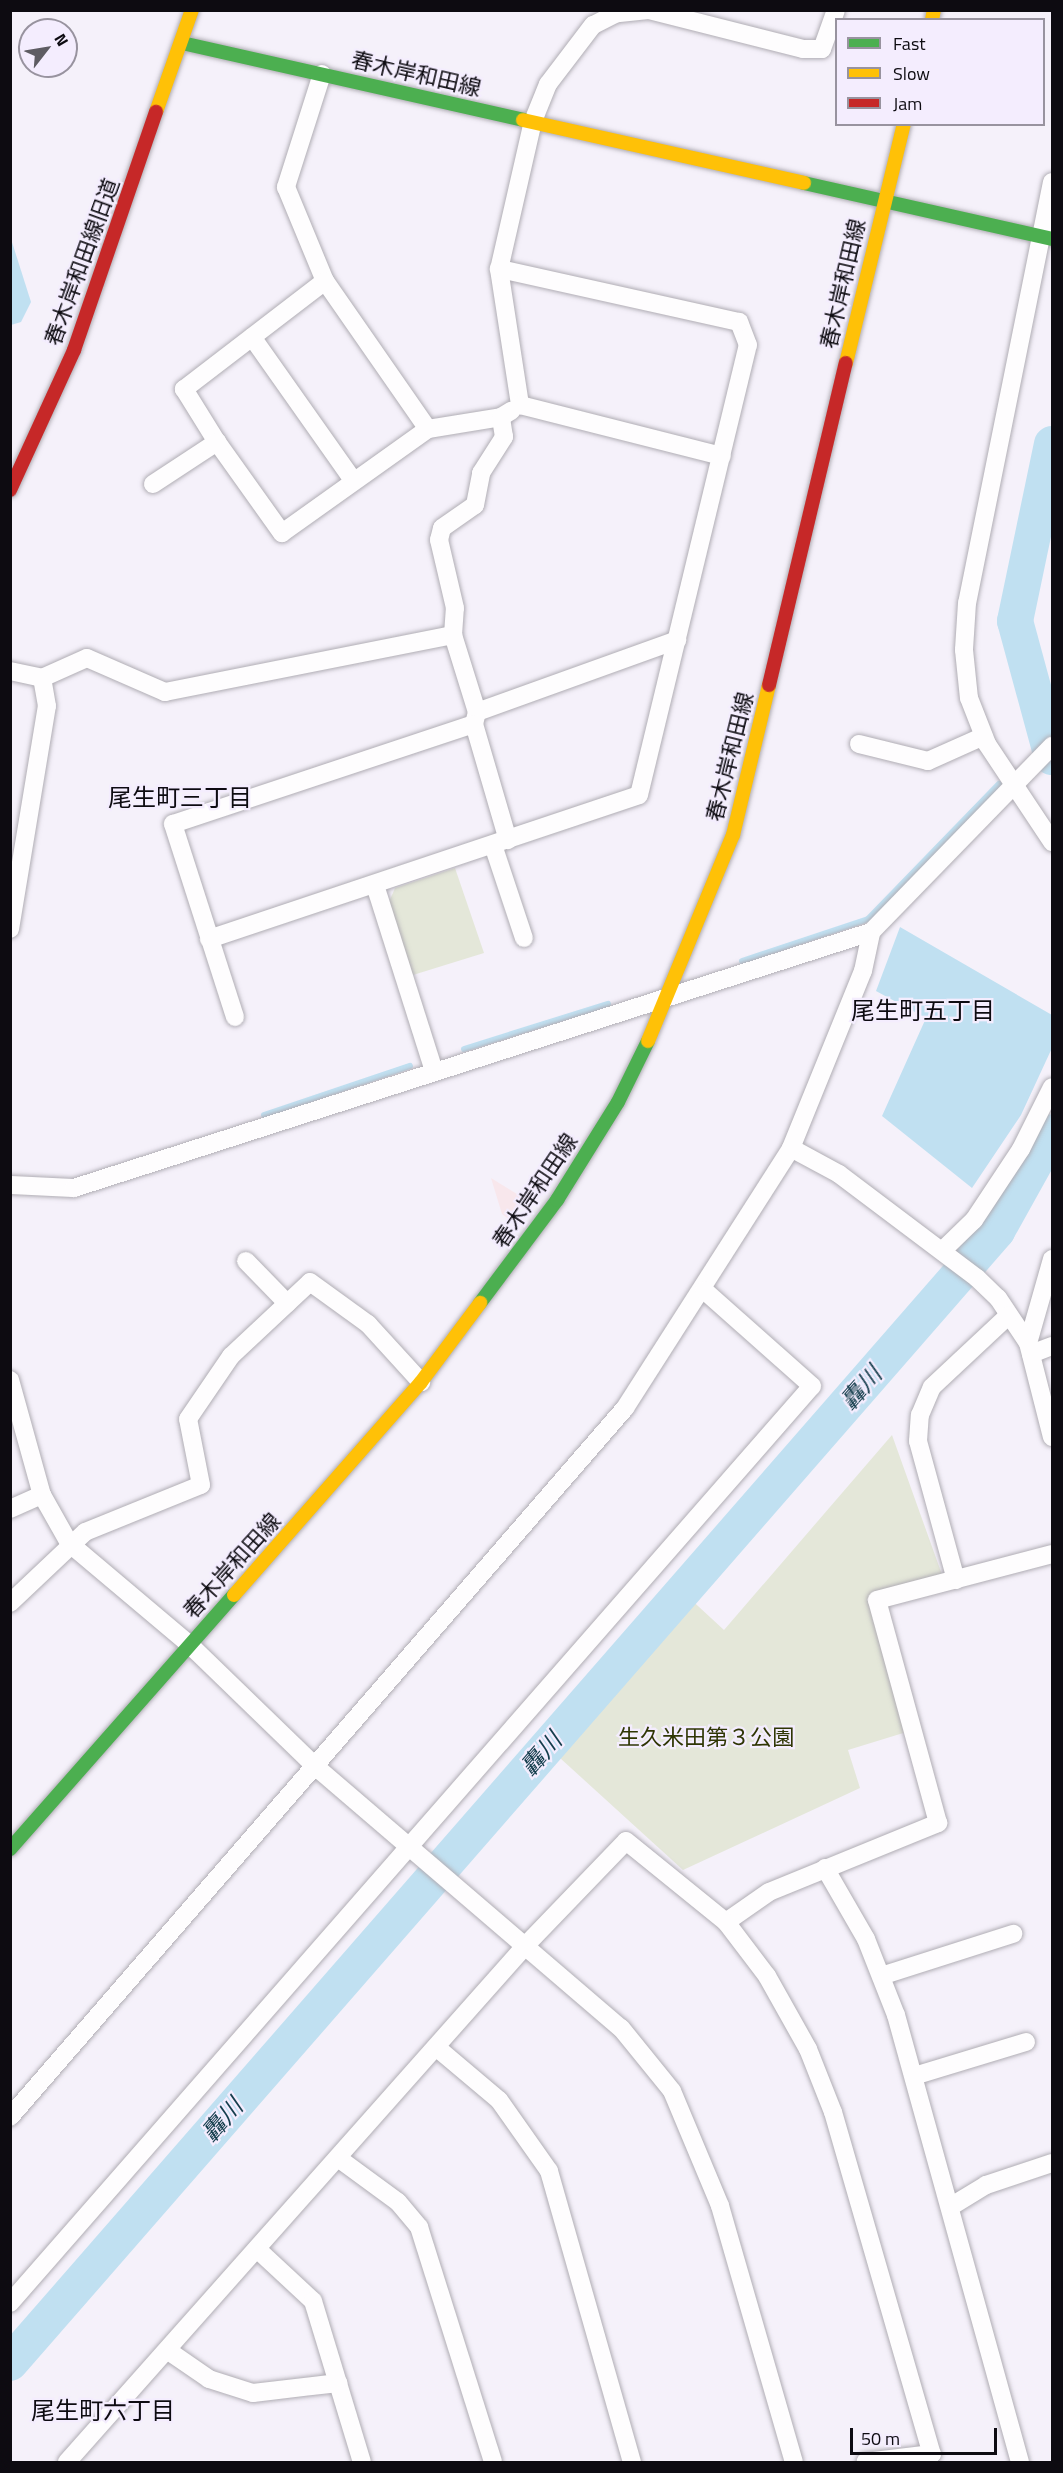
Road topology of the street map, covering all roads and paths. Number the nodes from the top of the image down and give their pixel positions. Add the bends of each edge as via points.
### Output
1 (192, 10) edge
2 (649, 10) edge
3 (836, 10) edge
4 (182, 43) junction
5 (322, 74) junction
6 (533, 121) junction
7 (904, 126) edge
8 (1053, 182) edge
9 (885, 200) junction
10 (1046, 237) edge
11 (499, 269) junction
12 (325, 281) junction
13 (252, 337) junction
14 (520, 405) junction
15 (501, 417) junction
16 (428, 429) junction
17 (217, 442) junction
18 (722, 456) junction
19 (353, 480) junction
20 (153, 484) dead end
21 (10, 490) edge
22 (453, 634) junction
23 (677, 640) junction
24 (10, 671) edge
25 (42, 678) junction
26 (475, 718) junction
27 (984, 736) junction
28 (859, 744) dead end
29 (1053, 746) edge
30 (1013, 786) junction
31 (1053, 842) edge
32 (501, 843) junction
33 (375, 885) junction
34 (10, 929) edge
35 (871, 932) junction
36 (524, 938) dead end
37 (209, 939) junction
38 (669, 997) junction
39 (235, 1017) dead end
40 (434, 1071) junction
41 (1053, 1087) edge
42 (791, 1148) junction
43 (10, 1185) edge
44 (943, 1250) junction
45 (1053, 1259) edge
46 (246, 1261) dead end
47 (704, 1290) junction
48 (287, 1303) junction
49 (1009, 1315) junction
50 (1053, 1346) edge
51 (1029, 1349) junction
52 (10, 1380) edge
53 (421, 1382) junction
54 (1053, 1437) edge
55 (42, 1495) junction
56 (10, 1509) edge
57 (69, 1543) junction
58 (1053, 1554) edge
59 (956, 1580) junction
60 (10, 1603) edge
61 (190, 1645) junction
62 (316, 1767) junction
63 (10, 1849) edge
64 (415, 1850) junction
65 (825, 1868) junction
66 (726, 1922) junction
67 (1013, 1934) dead end
68 (526, 1945) junction
69 (880, 1976) junction
70 (1026, 2042) dead end
71 (436, 2048) junction
72 (914, 2076) junction
73 (10, 2117) edge
74 (338, 2157) junction
75 (1053, 2163) edge
76 (950, 2207) junction
77 (257, 2249) junction
78 (10, 2302) edge
79 (167, 2350) junction
80 (338, 2383) junction
81 (70, 2462) edge
82 (362, 2463) edge
83 (493, 2463) edge
84 (632, 2463) edge
85 (794, 2463) edge
86 (865, 2463) edge
87 (1020, 2463) edge

1 - 4 main road
2 - 3 street via 803,49 822,49
2 - 6 street via 617,13 593,25 548,84
4 - 5 main road, 春木岸和田線
4 - 21 main road, 春木岸和田線旧道 via 74,350
5 - 6 main road, 春木岸和田線
5 - 12 street via 286,187
6 - 9 main road, 春木岸和田線
6 - 11 street
7 - 9 main road
8 - 10 street
9 - 10 main road
9 - 38 main road, 春木岸和田線 via 733,835
10 - 27 street via 967,603 964,650 969,698
11 - 14 street
11 - 18 street via 739,322 748,345
12 - 13 street
12 - 16 street
13 - 17 street via 184,389
13 - 19 street
14 - 15 street
14 - 18 street
15 - 16 street
15 - 22 street via 504,436 481,473 475,506 442,528 439,540 455,608
16 - 19 street
17 - 19 street via 282,533
17 - 20 street
18 - 23 street
22 - 25 street via 165,693 87,658
22 - 26 street
23 - 26 street
23 - 32 street via 639,795
24 - 25 street
25 - 34 street via 47,706
26 - 32 street
26 - 37 street via 172,824
27 - 28 street via 928,761
27 - 30 street
29 - 30 street
30 - 31 street
30 - 35 street
32 - 33 street
32 - 36 street
33 - 37 street
33 - 40 street
35 - 38 street
35 - 42 street via 863,971
37 - 39 street
38 - 40 street
38 - 53 main road, 春木岸和田線 via 618,1102 557,1200
40 - 43 street via 74,1188
41 - 44 street via 980,1211
42 - 44 street via 839,1174
42 - 47 street
44 - 49 street via 977,1278
45 - 51 street
46 - 48 street
47 - 62 street via 618,1417
47 - 64 street via 812,1386
48 - 53 street via 310,1282 368,1324
48 - 57 street via 231,1356 188,1419 201,1485
49 - 51 street
49 - 59 street via 932,1388 920,1415 918,1441
50 - 51 street
51 - 54 street
52 - 55 street
53 - 61 main road, 春木岸和田線
55 - 56 street
55 - 57 street
57 - 60 street
57 - 61 street
58 - 59 street
59 - 65 street via 877,1600 938,1823
61 - 62 street
61 - 63 main road, 春木岸和田線
62 - 64 street
62 - 73 street
64 - 68 street
64 - 78 street
65 - 66 street via 769,1893
65 - 69 street
66 - 68 street via 626,1841
66 - 86 street via 784,2007 833,2112 932,2454
67 - 69 street
68 - 71 street
68 - 85 street via 621,2028 672,2091 720,2206
69 - 72 street
70 - 72 street
71 - 74 street
71 - 84 street via 499,2100 527,2133 549,2171
72 - 76 street
74 - 77 street
74 - 83 street via 398,2202 419,2227
75 - 76 street via 986,2185
76 - 87 street
77 - 79 street
77 - 80 street via 313,2301
79 - 80 street via 210,2379 253,2393
79 - 81 street
80 - 82 street

